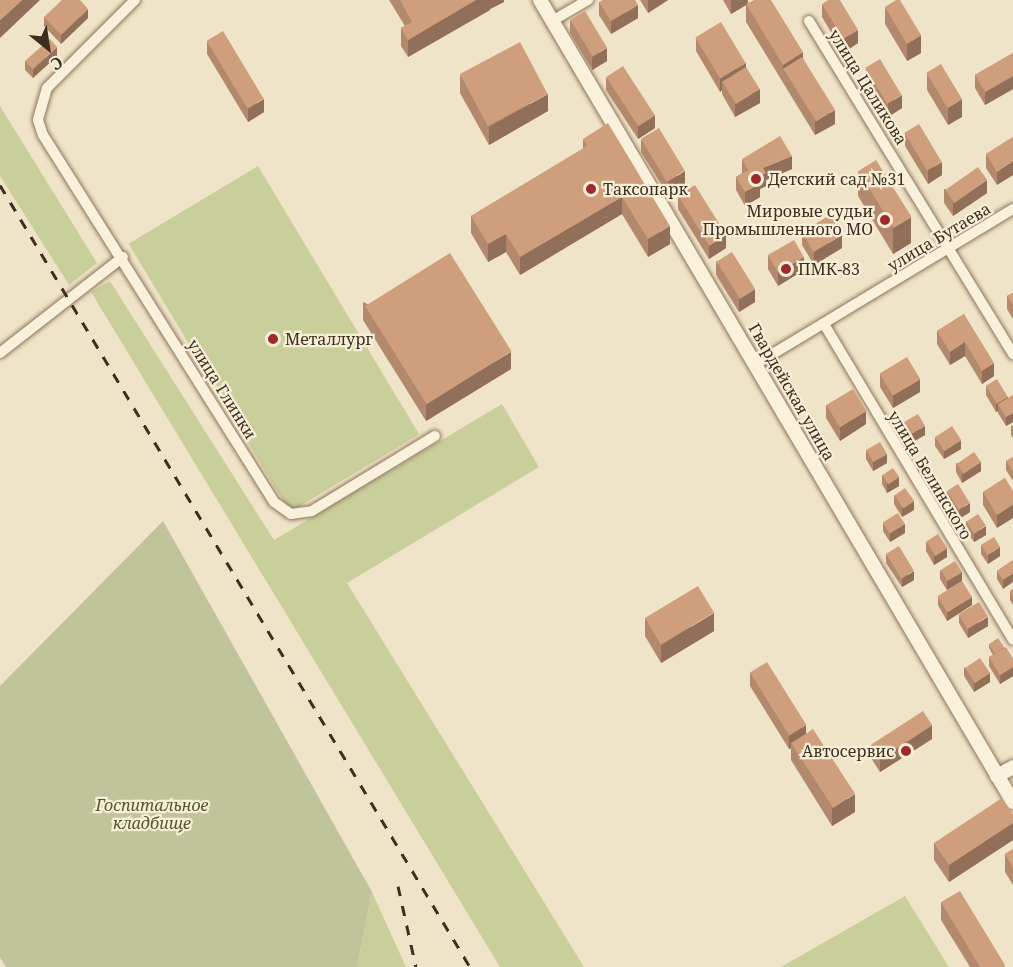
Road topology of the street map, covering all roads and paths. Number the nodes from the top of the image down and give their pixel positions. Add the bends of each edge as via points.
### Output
1 (135, 0) edge
2 (540, 0) edge
3 (588, 0) edge
4 (552, 21) junction
5 (809, 21) dead end
6 (1013, 209) edge
7 (951, 248) junction
8 (123, 257) junction
9 (824, 324) junction
10 (0, 353) edge
11 (1013, 354) edge
12 (756, 364) junction
13 (435, 436) dead end
14 (1013, 640) edge
15 (1013, 767) edge
16 (997, 777) junction
17 (1013, 802) edge

1 - 8 street, улица Глинки via 47,88 39,107 43,135
2 - 4 street, Гвардейская улица
3 - 4 street
4 - 12 street, Гвардейская улица
5 - 7 street, улица Цаликова
6 - 7 street, улица Бутаева
7 - 9 street, улица Бутаева
7 - 11 street, улица Цаликова
8 - 10 street
8 - 13 street, улица Глинки via 284,511 302,515 312,511
9 - 12 street, улица Бутаева
9 - 14 street, улица Белинского
12 - 16 street, Гвардейская улица
15 - 16 street
16 - 17 street, Гвардейская улица

